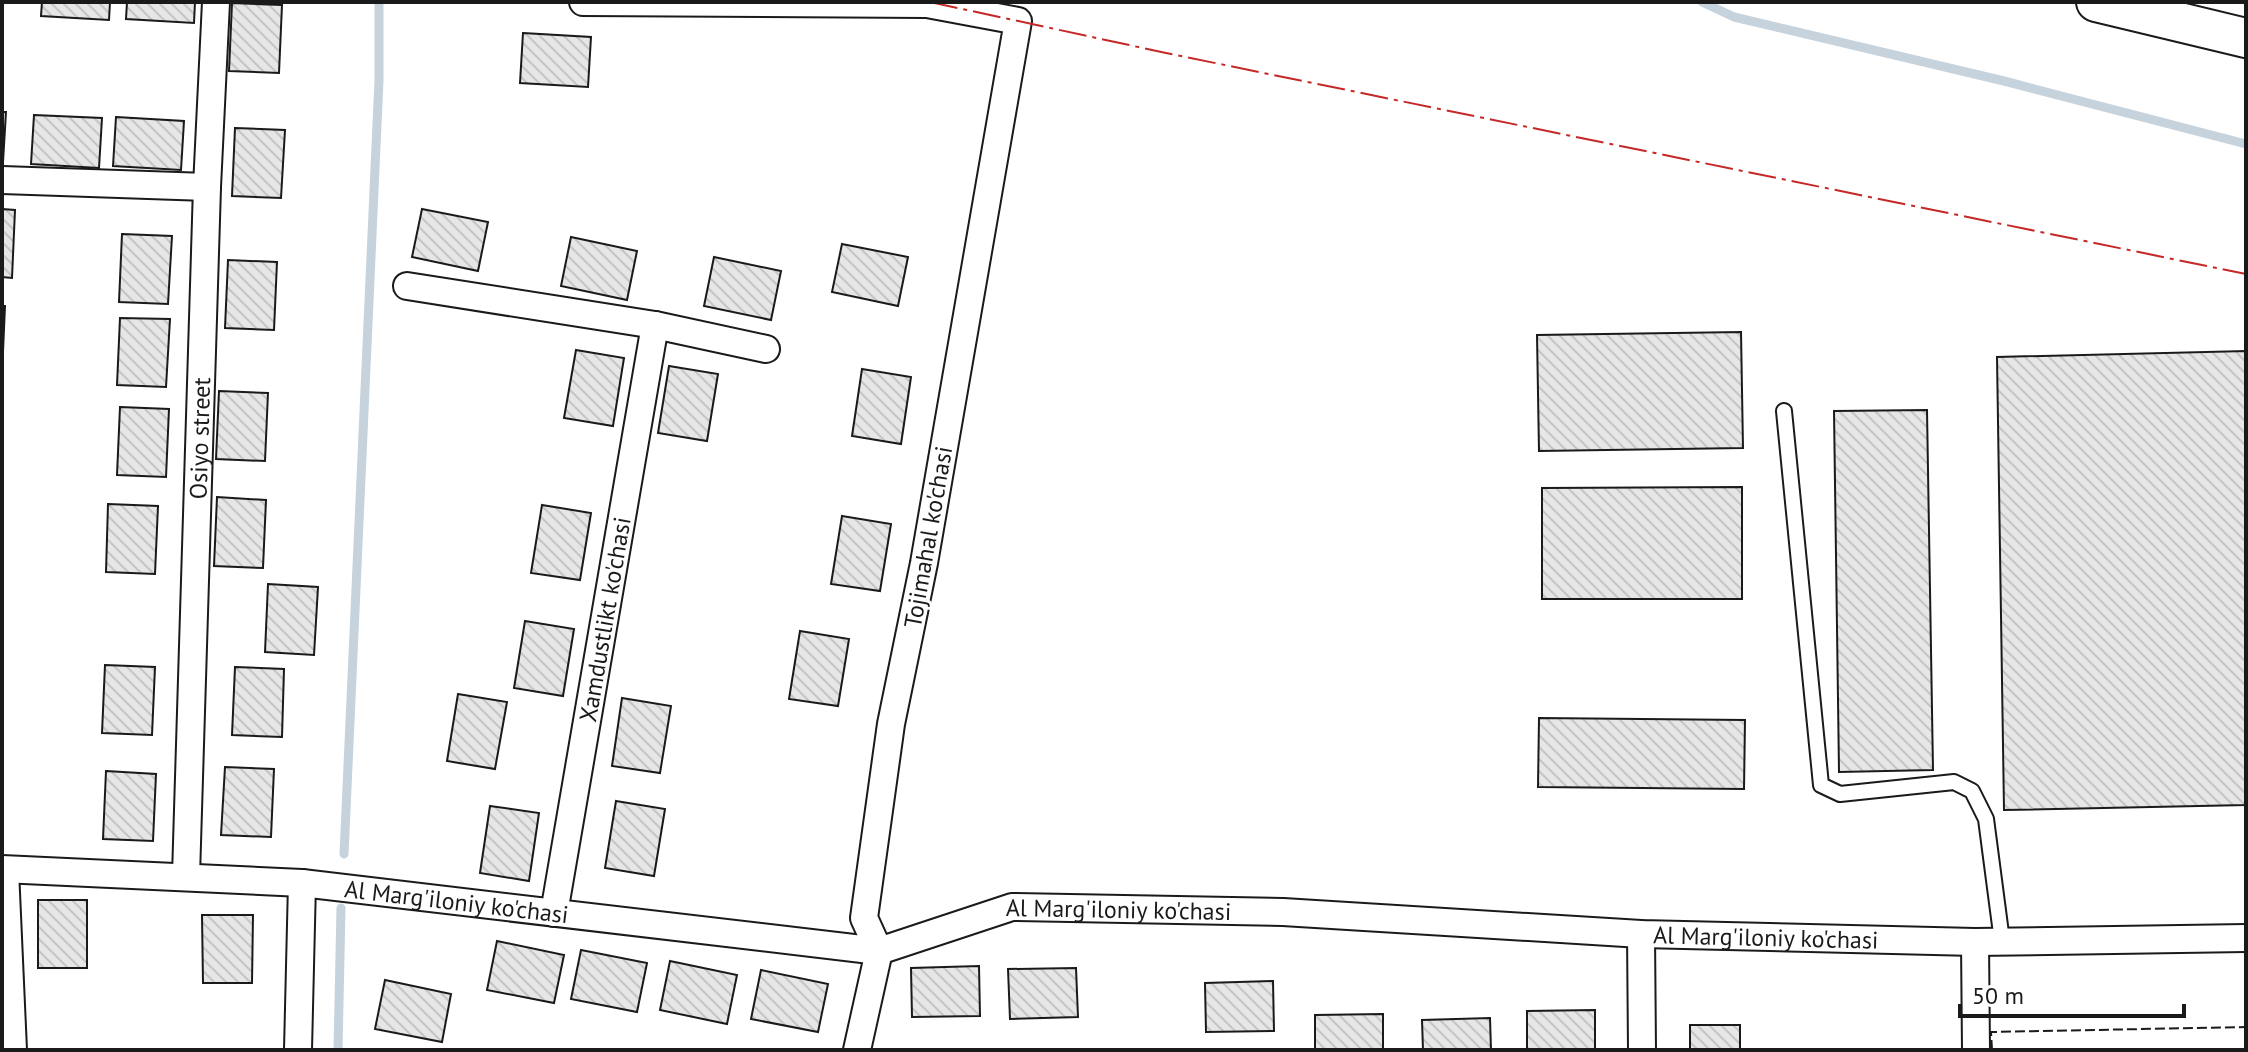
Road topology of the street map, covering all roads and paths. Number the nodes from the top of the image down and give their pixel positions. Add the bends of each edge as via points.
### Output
1 (216, 2) edge
2 (583, 2) edge
3 (2096, 2) edge
4 (2246, 38) edge
5 (2, 180) edge
6 (207, 187) junction
7 (407, 286) dead end
8 (655, 325) junction
9 (766, 349) dead end
10 (1784, 411) dead end
11 (4, 870) edge
12 (186, 876) junction
13 (302, 883) junction
14 (554, 913) junction
15 (1641, 934) junction
16 (2246, 938) edge
17 (2002, 941) junction
18 (1975, 942) junction
19 (879, 951) junction
20 (13, 1050) edge
21 (298, 1050) edge
22 (857, 1050) edge
23 (1642, 1050) edge
24 (1976, 1050) edge

1 - 6 street, Osiyo street
2 - 19 street, Tojimahal ko'chasi via 927,4 1018,21 891,724 864,918
3 - 4 main road via 2195,19
5 - 6 street
6 - 12 street, Osiyo street
7 - 8 street
8 - 9 street
8 - 14 street, Xamdustlikt ko'chasi
10 - 17 lane via 1821,785 1840,794 1954,782 1972,791 1986,819
11 - 12 street, Al Marg'iloniy ko'chasi
11 - 20 street
12 - 13 street, Al Marg'iloniy ko'chasi
13 - 14 street, Al Marg'iloniy ko'chasi
13 - 21 street
14 - 19 street, Al Marg'iloniy ko'chasi
15 - 18 street, Al Marg'iloniy ko'chasi
15 - 19 street, Al Marg'iloniy ko'chasi via 1283,912 1012,907
15 - 23 street
16 - 17 street, Al Marg'iloniy ko'chasi
17 - 18 street, Al Marg'iloniy ko'chasi
18 - 24 street
19 - 22 street

